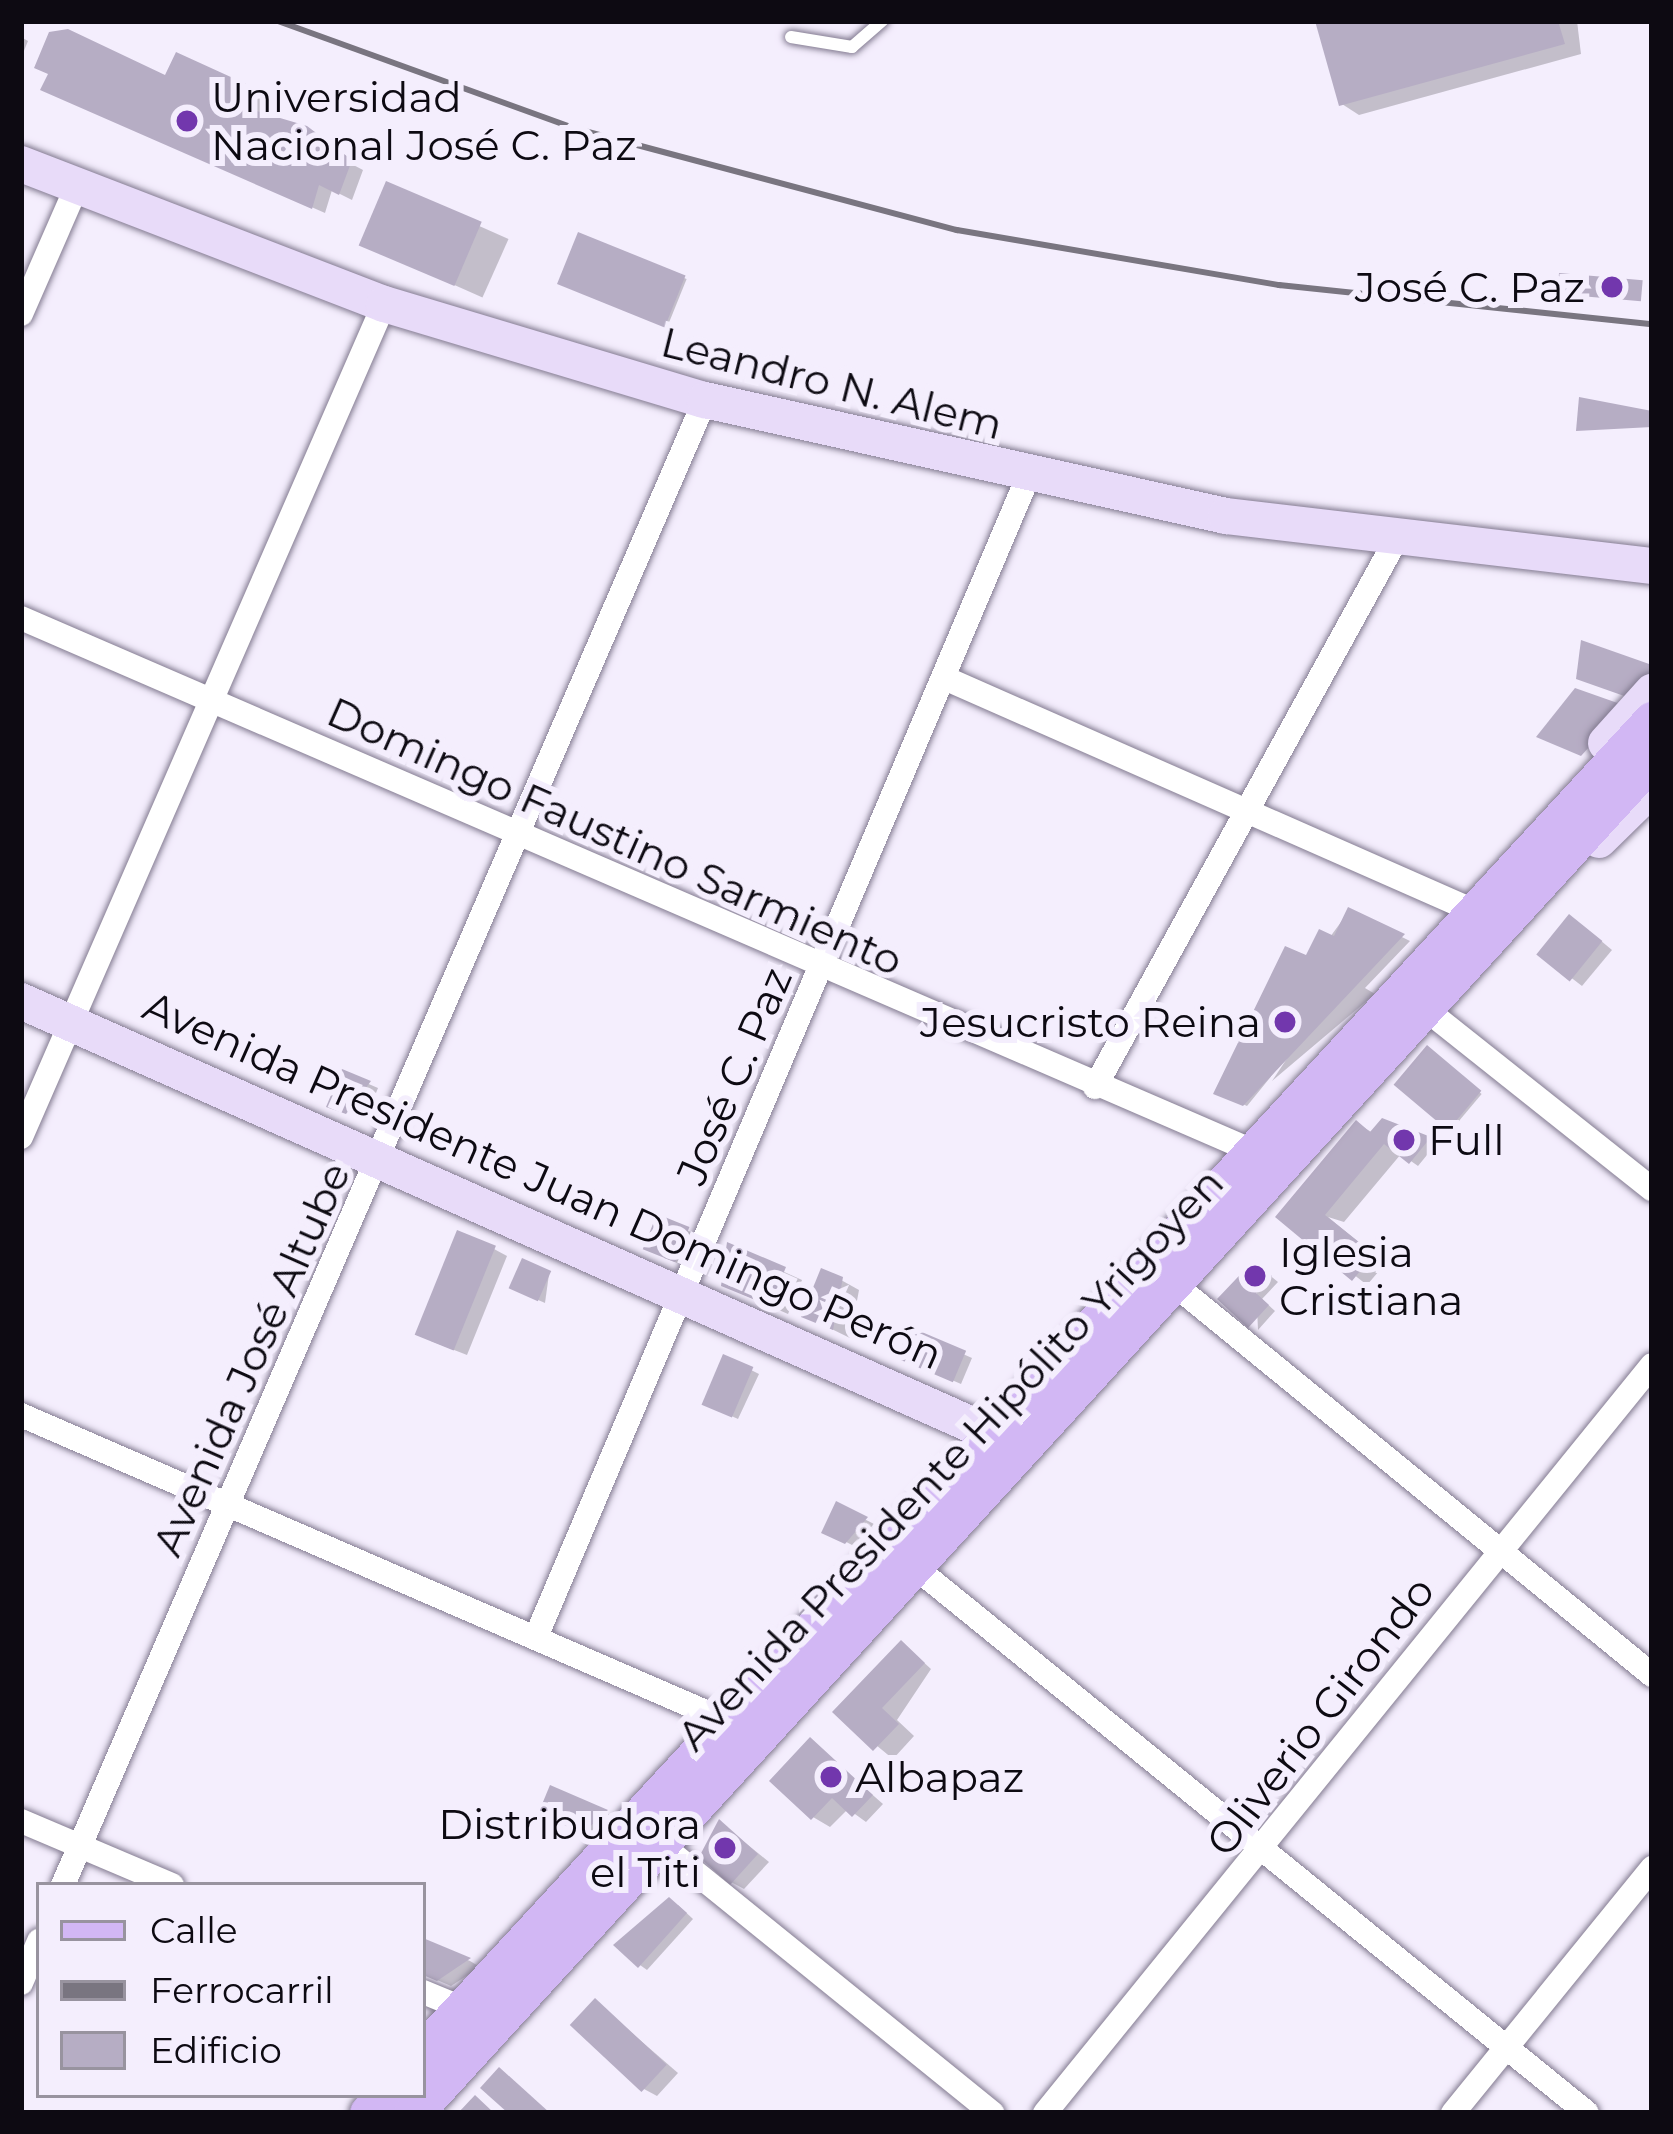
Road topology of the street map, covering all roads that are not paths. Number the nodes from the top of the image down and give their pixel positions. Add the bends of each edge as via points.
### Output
1 (883, 21) edge
2 (791, 37) dead end
3 (21, 164) edge
4 (76, 188) junction
5 (384, 304) junction
6 (21, 314) edge
7 (705, 400) junction
8 (1028, 477) junction
9 (1397, 538) junction
10 (1652, 566) edge
11 (21, 618) edge
12 (949, 680) junction
13 (1652, 692) edge
14 (212, 701) junction
15 (1652, 721) edge
16 (1652, 758) edge
17 (1652, 788) edge
18 (1246, 807) junction
19 (516, 837) junction
20 (1547, 857) junction
21 (1474, 911) junction
22 (821, 970) junction
23 (21, 1001) edge
24 (1428, 1011) junction
25 (71, 1023) junction
26 (1095, 1087) junction
27 (21, 1137) edge
28 (1246, 1148) junction
29 (383, 1156) junction
30 (1652, 1189) edge
31 (1175, 1285) junction
32 (687, 1291) junction
33 (1652, 1365) edge
34 (21, 1415) edge
35 (993, 1426) junction
36 (1024, 1451) junction
37 (230, 1506) junction
38 (1498, 1554) junction
39 (916, 1568) junction
40 (536, 1637) junction
41 (1652, 1676) edge
42 (731, 1723) junction
43 (21, 1821) edge
44 (647, 1834) junction
45 (80, 1846) junction
46 (1266, 1850) junction
47 (1652, 1868) edge
48 (64, 1882) edge
49 (165, 1882) edge
50 (36, 1948) edge
51 (21, 1984) edge
52 (426, 1993) edge
53 (462, 2008) junction
54 (1505, 2048) junction
55 (426, 2049) edge
56 (426, 2096) edge
57 (992, 2113) edge
58 (1046, 2113) edge
59 (1453, 2113) edge
60 (1587, 2113) edge

1 - 2 lane via 852,47
3 - 4 street, Leandro N. Alem
4 - 5 street, Leandro N. Alem
4 - 6 street
5 - 7 street, Leandro N. Alem
5 - 14 street
7 - 8 street, Leandro N. Alem
7 - 19 street, Avenida José Altube
8 - 9 street, Leandro N. Alem
8 - 12 street, José C. Paz
9 - 10 street, Leandro N. Alem
9 - 18 street
11 - 14 street, Domingo Faustino Sarmiento
12 - 18 street
12 - 22 street, José C. Paz
13 - 20 street, Avenida Presidente Hipólito Yrigoyen via 1539,819
14 - 19 street, Domingo Faustino Sarmiento
14 - 25 street
15 - 20 main road, Avenida Presidente Hipólito Yrigoyen
16 - 20 main road, Avenida Presidente Hipólito Yrigoyen
17 - 20 street, Avenida Presidente Hipólito Yrigoyen
18 - 21 street
18 - 26 street
19 - 22 street, Domingo Faustino Sarmiento
19 - 29 street, Avenida José Altube
20 - 21 main road, Avenida Presidente Hipólito Yrigoyen
20 - 24 main road, Avenida Presidente Hipólito Yrigoyen
21 - 28 main road, Avenida Presidente Hipólito Yrigoyen
22 - 26 street, Domingo Faustino Sarmiento
22 - 32 street, José C. Paz
23 - 25 street, Avenida Presidente Juan Domingo Perón
24 - 30 street
24 - 31 main road, Avenida Presidente Hipólito Yrigoyen
25 - 27 street
25 - 29 street, Avenida Presidente Juan Domingo Perón
26 - 28 street, Domingo Faustino Sarmiento
28 - 35 main road, Avenida Presidente Hipólito Yrigoyen
29 - 32 street, Avenida Presidente Juan Domingo Perón
29 - 37 street, Avenida José Altube
31 - 36 main road, Avenida Presidente Hipólito Yrigoyen
31 - 38 street
32 - 35 street, Avenida Presidente Juan Domingo Perón
32 - 40 street, José C. Paz
33 - 38 street, Oliverio Girondo
34 - 37 street
35 - 36 street, Avenida Presidente Juan Domingo Perón
35 - 42 main road, Avenida Presidente Hipólito Yrigoyen
36 - 39 main road, Avenida Presidente Hipólito Yrigoyen
37 - 40 street
37 - 45 street, Avenida José Altube
38 - 41 street
38 - 46 street, Oliverio Girondo
39 - 44 main road, Avenida Presidente Hipólito Yrigoyen
39 - 46 street
40 - 42 street
42 - 44 main road, Avenida Presidente Hipólito Yrigoyen
43 - 45 street
44 - 53 main road, Avenida Presidente Hipólito Yrigoyen
44 - 56 main road, Avenida Presidente Hipólito Yrigoyen
44 - 57 street
45 - 48 street, Avenida José Altube
45 - 49 street
46 - 54 street
46 - 58 street, Oliverio Girondo
47 - 54 street
50 - 51 street
52 - 53 street
53 - 55 main road, Avenida Presidente Hipólito Yrigoyen
54 - 59 street
54 - 60 street

